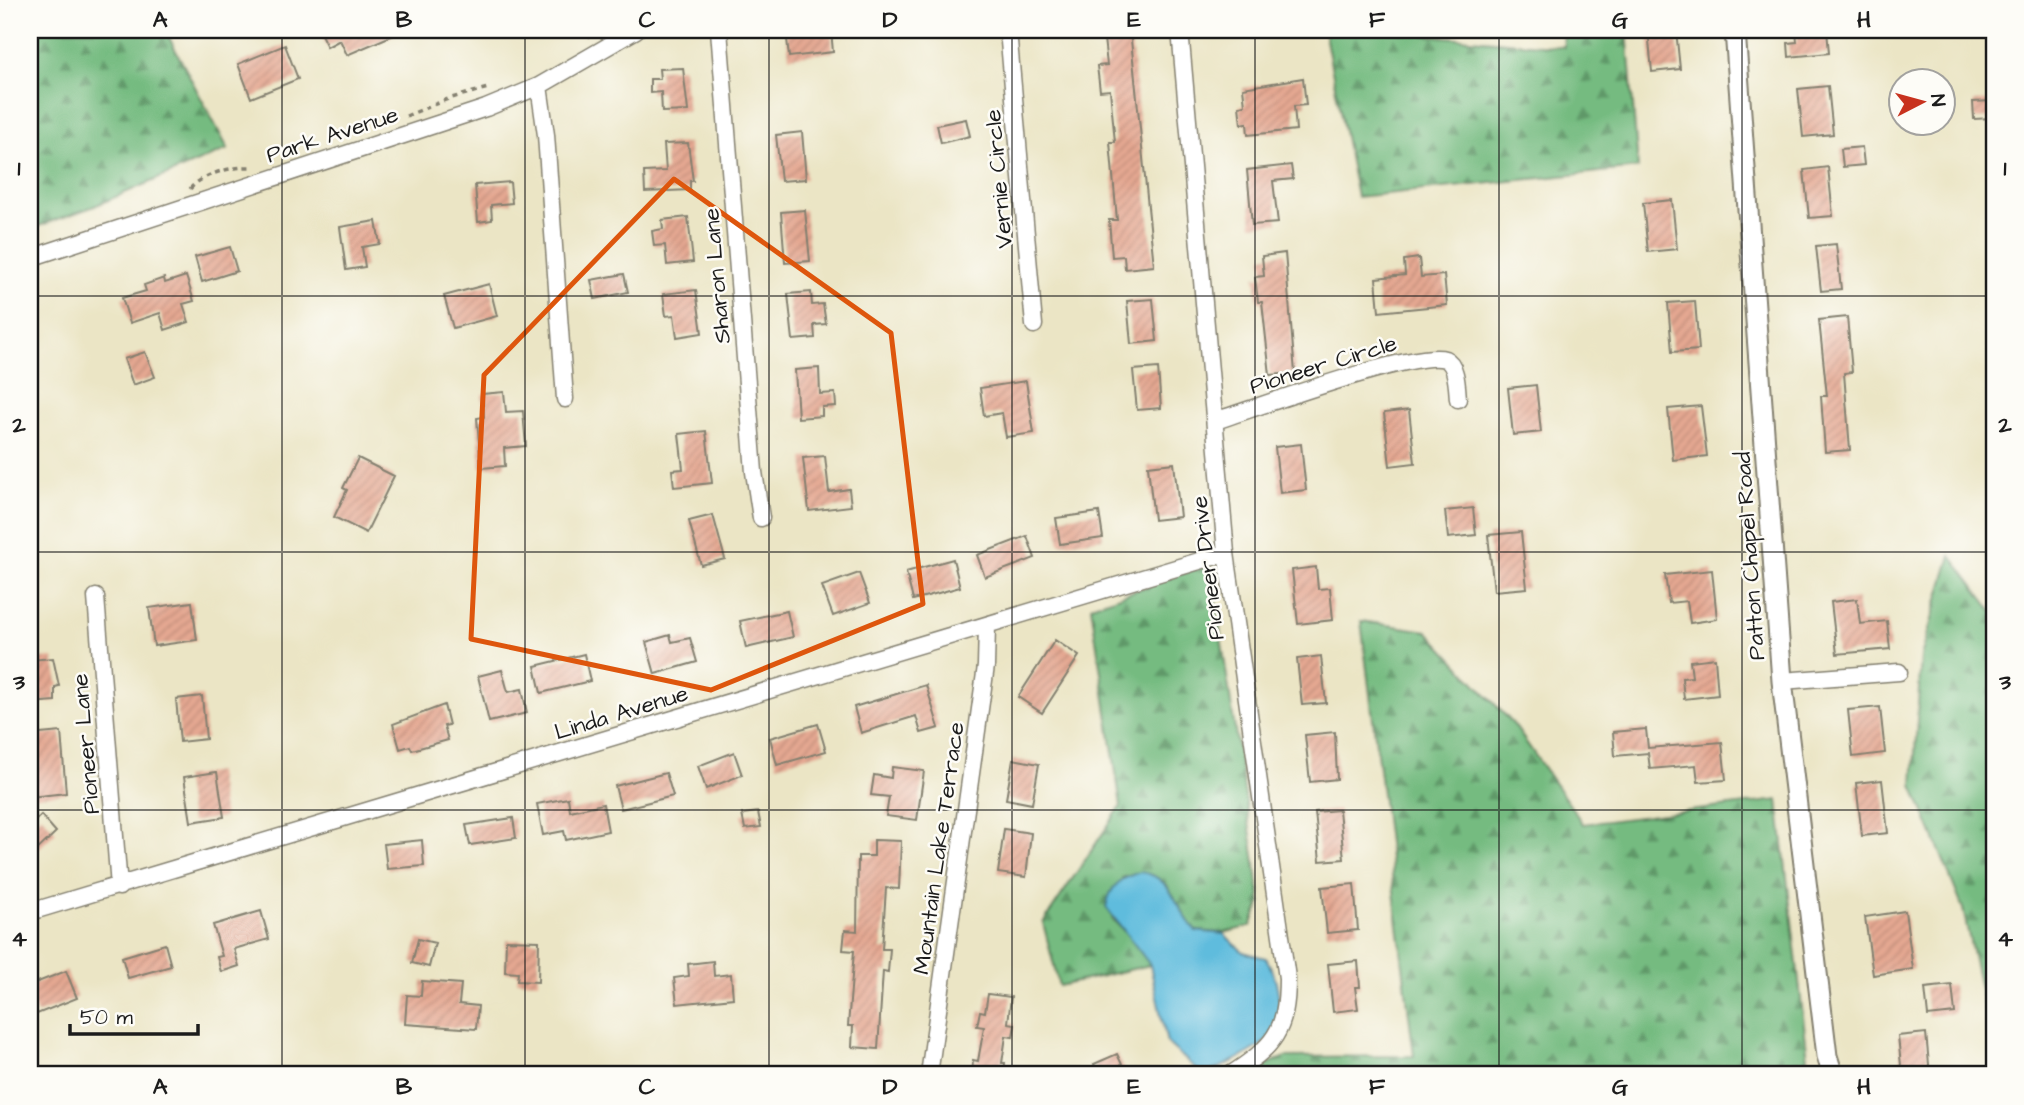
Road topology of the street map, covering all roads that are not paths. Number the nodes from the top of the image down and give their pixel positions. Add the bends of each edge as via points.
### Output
1 (636, 30) edge
2 (719, 30) edge
3 (1008, 30) edge
4 (1180, 30) edge
5 (1735, 30) edge
6 (539, 86) junction
7 (30, 258) edge
8 (1034, 325) dead end
9 (1458, 399) dead end
10 (565, 400) dead end
11 (1214, 421) junction
12 (761, 518) dead end
13 (1226, 553) junction
14 (96, 597) dead end
15 (987, 626) junction
16 (1899, 672) dead end
17 (1783, 681) junction
18 (118, 887) junction
19 (30, 912) edge
20 (929, 1075) edge
21 (1230, 1075) edge
22 (1833, 1075) edge

1 - 6 street, Park Avenue
2 - 12 street, Sharon Lane
3 - 8 street, Vernie Circle
4 - 11 street, Pioneer Drive
5 - 17 street, Patton Chapel Road
6 - 7 street, Park Avenue via 486,108
6 - 10 street via 547,135
9 - 11 street, Pioneer Circle via 1449,362 1409,362
11 - 13 street, Pioneer Drive
13 - 15 street, Linda Avenue
13 - 21 street, Pioneer Drive via 1287,978 1284,1018 1273,1042
14 - 18 street, Pioneer Lane
15 - 18 street, Linda Avenue
15 - 20 street, Mountain Lake Terrace via 986,666
16 - 17 street
17 - 22 street, Patton Chapel Road via 1827,1056
18 - 19 street, Linda Avenue

